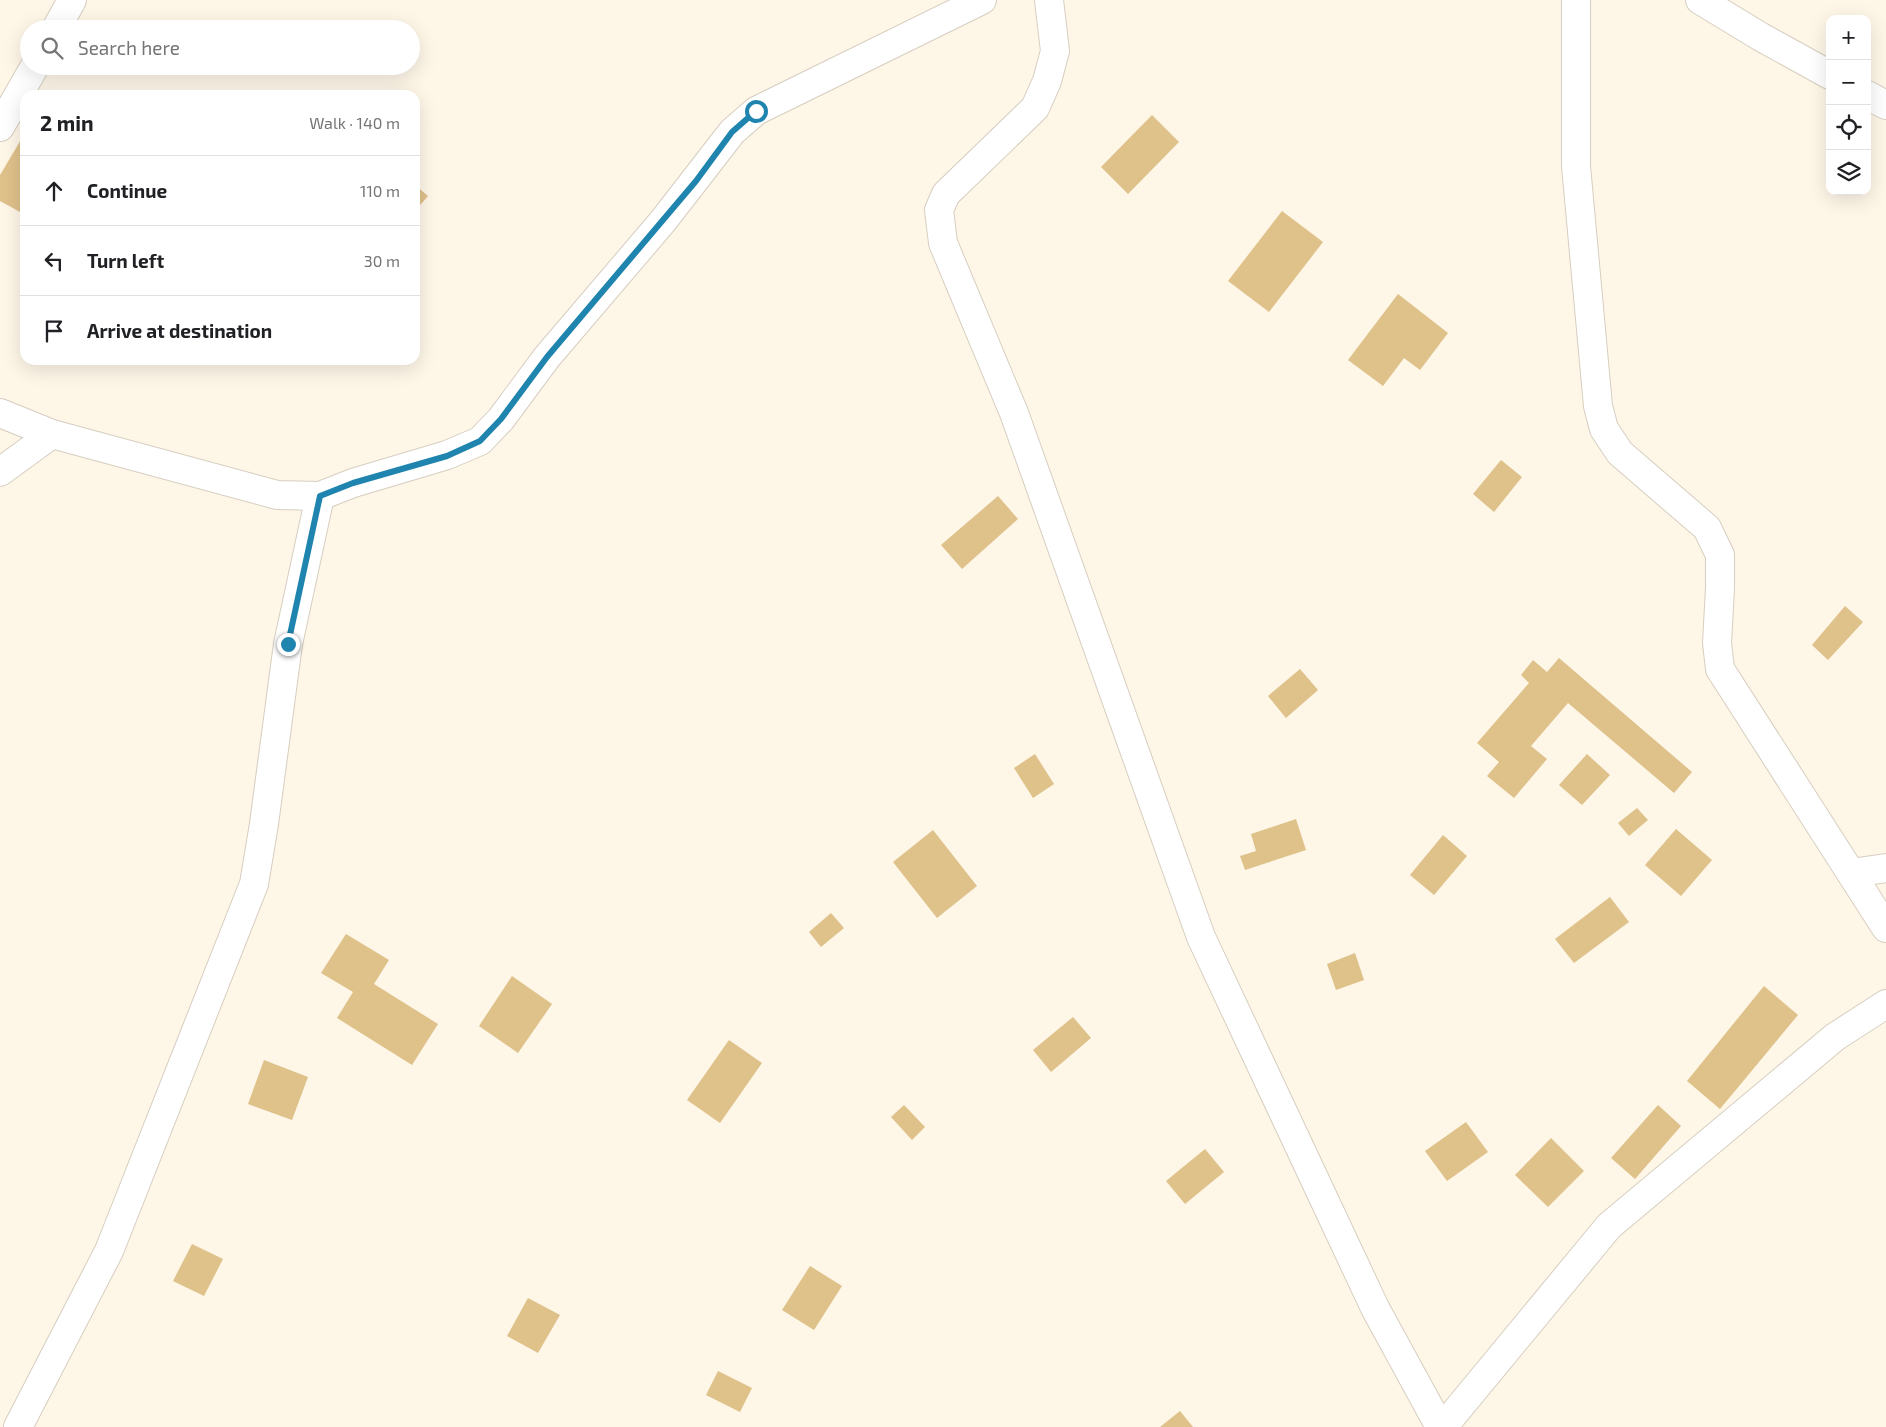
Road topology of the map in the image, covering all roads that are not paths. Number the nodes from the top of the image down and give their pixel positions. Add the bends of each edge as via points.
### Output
1 (72, 0) edge
2 (982, 0) edge
3 (1049, 0) edge
4 (1576, 0) edge
5 (1700, 0) edge
6 (61, 20) edge
7 (1826, 73) edge
8 (30, 75) edge
9 (21, 90) edge
10 (20, 92) edge
11 (1871, 97) edge
12 (1886, 105) edge
13 (0, 127) edge
14 (0, 413) edge
15 (52, 434) junction
16 (0, 472) edge
17 (320, 496) junction
18 (1886, 868) edge
19 (1851, 873) junction
20 (1886, 928) edge
21 (1886, 1004) edge
22 (18, 1427) edge
23 (1442, 1427) edge

1 - 6 street
2 - 17 street via 756,111 732,132 674,208 480,441 447,456
3 - 23 street via 1055,51 1043,90 1035,108 946,194 939,210 943,243 1014,413 1201,937 1375,1308
4 - 19 street via 1576,166 1598,406 1604,429 1620,453 1707,528 1720,554 1717,643 1720,669
5 - 7 street
8 - 9 street
10 - 13 street
11 - 12 street
14 - 15 street
15 - 16 street
15 - 17 street via 277,496
17 - 22 street via 288,644 254,884 109,1251
18 - 19 street
19 - 20 street
21 - 23 street via 1835,1037 1609,1226

